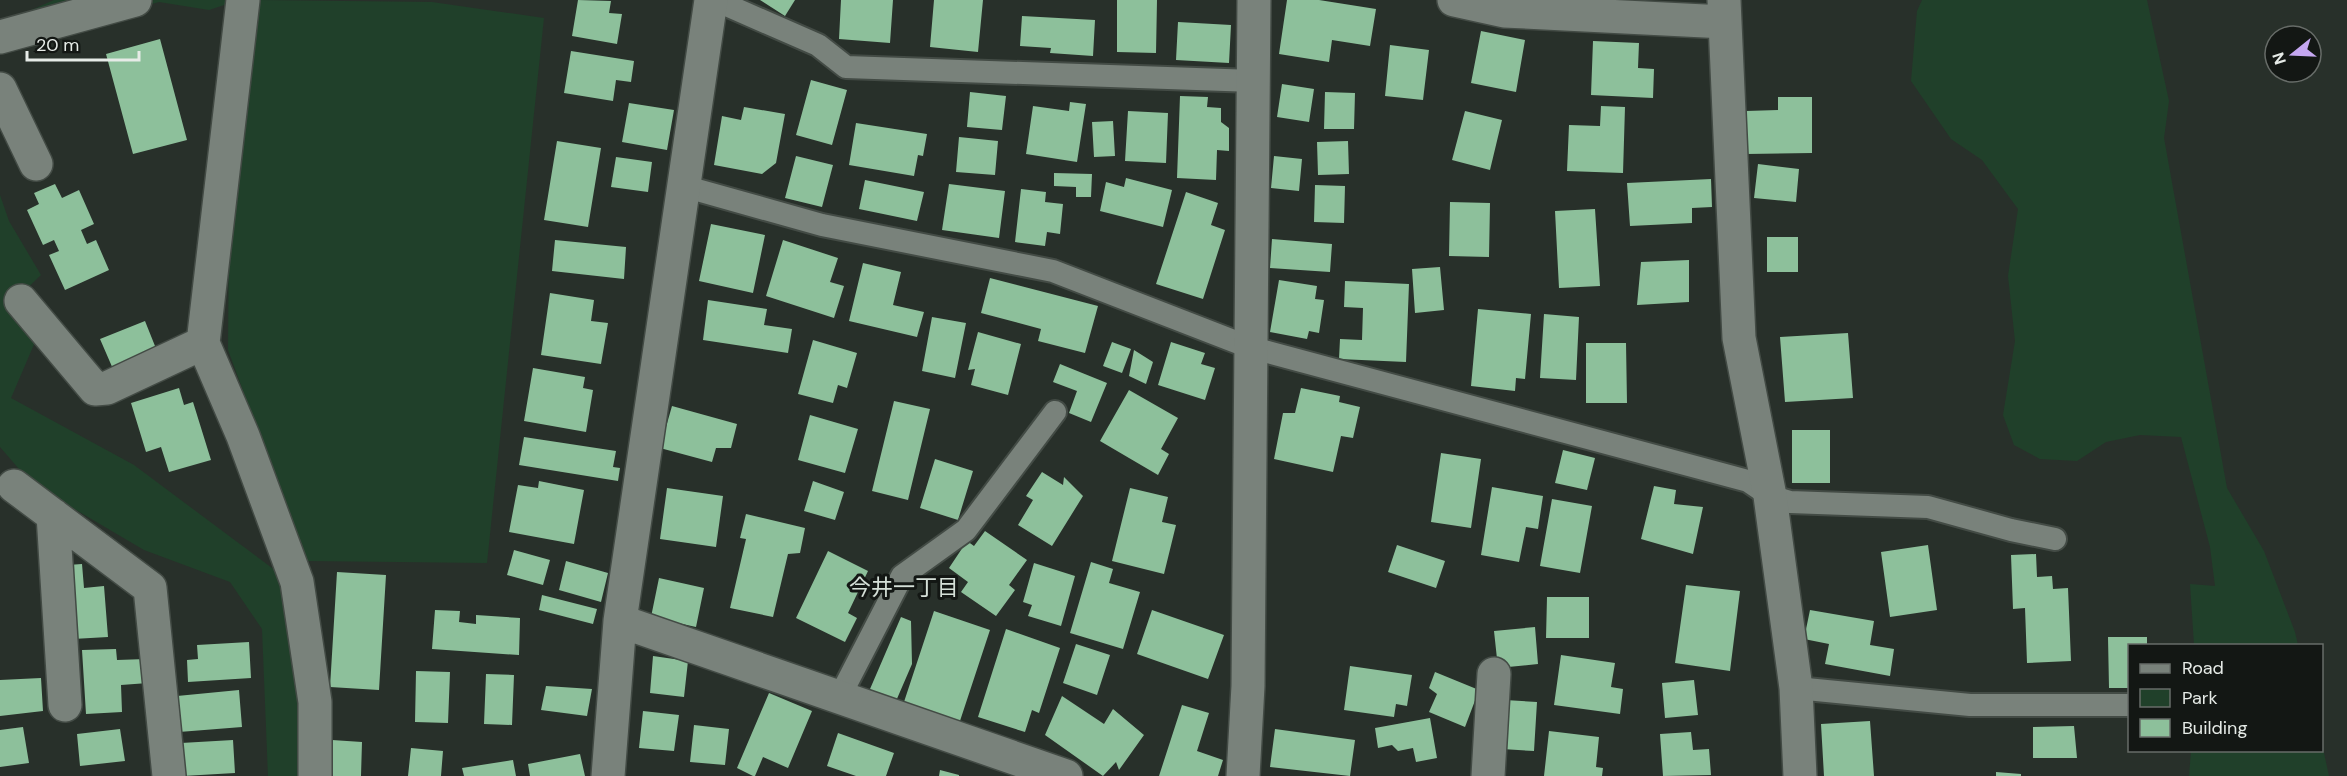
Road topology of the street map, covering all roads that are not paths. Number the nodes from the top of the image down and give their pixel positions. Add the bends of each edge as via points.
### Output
1 (135, 0) edge
2 (243, 0) edge
3 (711, 0) edge
4 (716, 0) edge
5 (1254, 0) edge
6 (1454, 0) edge
7 (1724, 11) edge
8 (0, 37) edge
9 (1254, 81) junction
10 (0, 89) edge
11 (36, 164) dead end
12 (683, 186) junction
13 (21, 301) dead end
14 (203, 343) junction
15 (1249, 347) junction
16 (1055, 412) dead end
17 (14, 486) dead end
18 (1770, 496) junction
19 (53, 515) junction
20 (2055, 539) dead end
21 (620, 621) junction
22 (1494, 674) dead end
23 (1796, 688) junction
24 (840, 698) junction
25 (65, 705) dead end
26 (2128, 705) edge
27 (169, 776) edge
28 (315, 776) edge
29 (608, 776) edge
30 (1066, 776) edge
31 (1243, 776) edge
32 (1488, 776) edge
33 (1800, 776) edge

1 - 8 street
2 - 14 street
3 - 12 street
4 - 9 lane via 818,45 846,67
5 - 9 street
6 - 7 street via 1504,10
7 - 18 street via 1739,338
9 - 15 street
10 - 11 street
12 - 15 lane via 822,225 1053,271
12 - 21 street
13 - 14 street via 95,389 107,388
14 - 28 street via 243,436 297,582 315,702
15 - 18 lane via 1748,482
15 - 31 street via 1248,686
16 - 24 lane via 966,530 902,576
17 - 19 street
18 - 20 lane via 1790,502 1928,507
18 - 23 street
19 - 25 street
19 - 27 street via 150,588
21 - 24 street
21 - 29 street
22 - 32 street
23 - 26 lane via 1971,705
23 - 33 street
24 - 30 street

